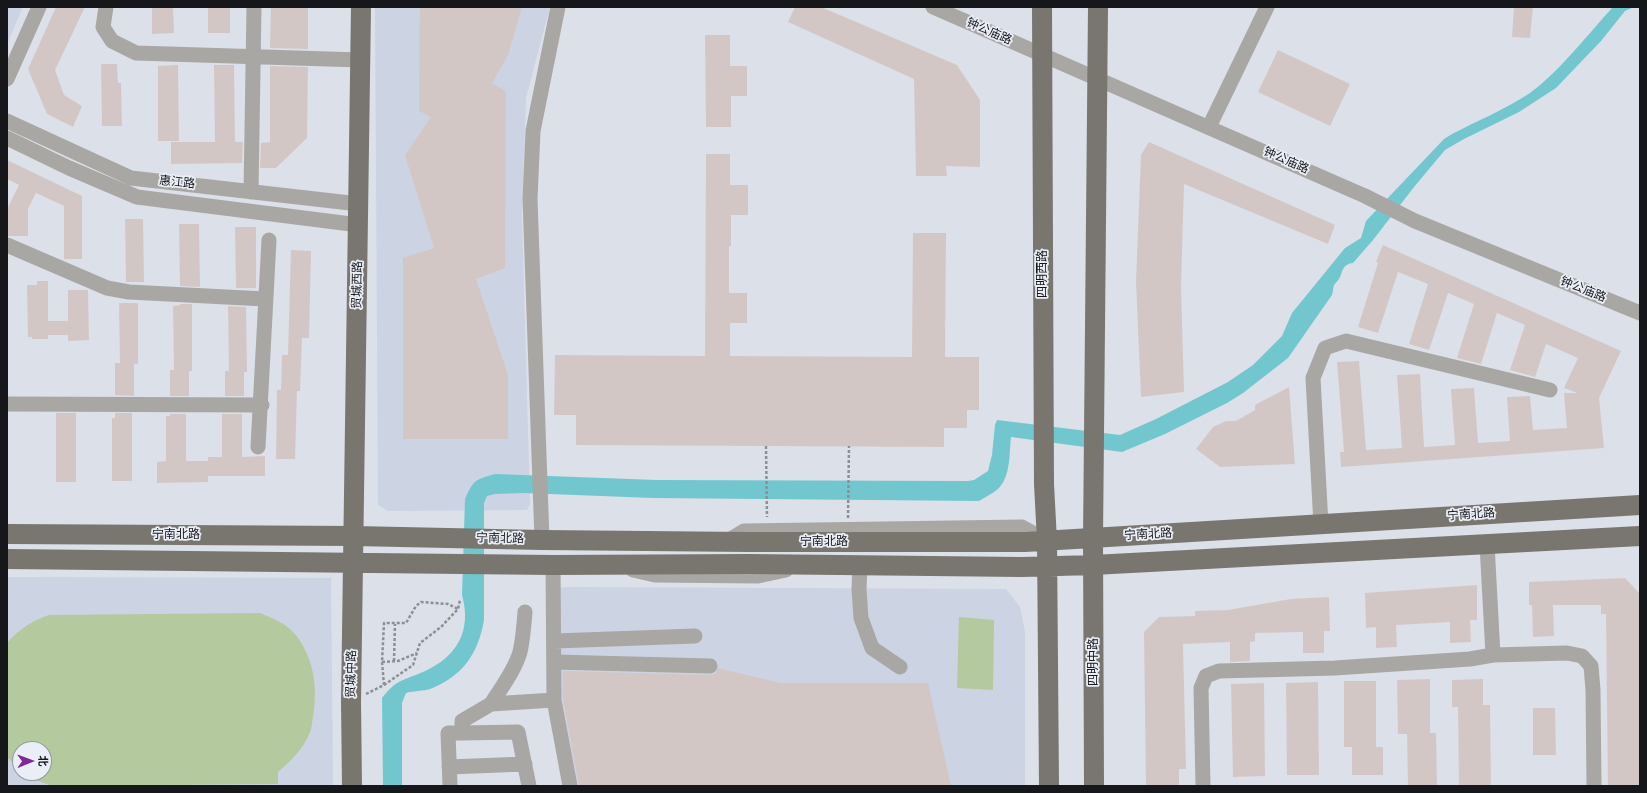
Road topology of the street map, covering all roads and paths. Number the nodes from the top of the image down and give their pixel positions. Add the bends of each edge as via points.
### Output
1 (39, 7) edge
2 (106, 7) edge
3 (254, 7) edge
4 (361, 7) edge
5 (558, 7) edge
6 (933, 7) edge
7 (1042, 7) edge
8 (1098, 7) edge
9 (1267, 7) edge
10 (1043, 55) junction
11 (254, 56) junction
12 (360, 60) junction
13 (1098, 78) junction
14 (7, 79) edge
15 (7, 121) edge
16 (1208, 127) junction
17 (7, 138) edge
18 (251, 192) junction
19 (359, 204) junction
20 (358, 225) junction
21 (269, 240) dead end
22 (7, 245) edge
23 (265, 299) junction
24 (1640, 313) edge
25 (1550, 390) dead end
26 (7, 404) edge
27 (262, 405) junction
28 (766, 446) dead end
29 (849, 446) dead end
30 (258, 447) dead end
31 (1640, 505) edge
32 (848, 518) dead end
33 (1321, 525) junction
34 (7, 534) edge
35 (354, 536) junction
36 (1640, 536) edge
37 (1093, 539) junction
38 (542, 540) junction
39 (1047, 540) junction
40 (726, 542) junction
41 (768, 542) junction
42 (1487, 544) junction
43 (7, 559) edge
44 (353, 563) junction
45 (553, 565) junction
46 (860, 565) junction
47 (1093, 565) junction
48 (1047, 566) junction
49 (460, 600) dead end
50 (458, 609) junction
51 (525, 612) dead end
52 (395, 624) junction
53 (695, 636) dead end
54 (554, 641) junction
55 (418, 653) junction
56 (1494, 655) junction
57 (394, 661) junction
58 (382, 662) junction
59 (554, 662) junction
60 (710, 666) dead end
61 (900, 667) dead end
62 (384, 685) junction
63 (554, 700) junction
64 (351, 702) junction
65 (491, 704) junction
66 (462, 733) junction
67 (525, 764) junction
68 (449, 767) junction
69 (352, 786) edge
70 (450, 786) edge
71 (529, 786) edge
72 (570, 786) edge
73 (1049, 786) edge
74 (1094, 786) edge
75 (1203, 786) edge
76 (1594, 786) edge

1 - 14 street
2 - 11 street via 104,27 112,41 136,53
3 - 11 street
4 - 12 main road, 贸城西路
5 - 38 street via 533,131 530,199
6 - 10 street, 钟公庙路
7 - 10 main road, 四明西路
8 - 13 main road
9 - 16 street
10 - 13 street, 钟公庙路
10 - 39 main road, 四明西路 via 1044,476
11 - 12 street
11 - 18 street
12 - 19 main road, 贸城西路
13 - 16 street, 钟公庙路
13 - 37 main road
15 - 18 street, 惠江路 via 131,178
16 - 24 street, 钟公庙路 via 1365,196 1415,221
17 - 20 street, 惠江路 via 137,197
18 - 19 street, 惠江路
19 - 20 main road, 贸城西路
20 - 35 main road, 贸城西路
21 - 23 street
22 - 23 street via 107,288 129,292
23 - 27 street
25 - 33 street via 1346,342 1325,348 1313,378
26 - 27 street
27 - 30 street
28 - 41 path
29 - 32 path
31 - 33 main road, 宁南北路
33 - 37 main road, 宁南北路
34 - 35 main road, 宁南北路
35 - 38 main road, 宁南北路
35 - 44 main road, 贸城西路
36 - 42 main road
37 - 39 main road, 宁南北路
37 - 47 main road, 四明中路
38 - 40 main road, 宁南北路
39 - 40 street via 1022,526 744,531
39 - 41 main road, 宁南北路
39 - 48 main road
40 - 41 main road, 宁南北路
42 - 47 main road
42 - 56 street
43 - 44 main road, 宁南北路
44 - 45 main road, 宁南北路
44 - 64 main road, 贸城中路
45 - 46 main road, 宁南北路
45 - 54 street
46 - 48 main road, 宁南北路
46 - 61 street via 861,618 872,648
47 - 48 main road, 宁南北路
47 - 74 main road, 四明中路
48 - 73 main road
49 - 50 path
50 - 52 path via 448,604 421,602 406,623
50 - 55 path via 441,627 420,643
51 - 65 street via 519,654
52 - 57 path
52 - 58 path via 384,623
53 - 54 street
54 - 59 street
55 - 57 path
55 - 62 path via 414,665
56 - 75 street via 1470,659 1335,668 1219,671 1206,676 1201,688
56 - 76 street via 1568,653 1582,656 1591,666
57 - 58 path
58 - 62 path
59 - 60 street
59 - 63 street
62 - 64 path
63 - 65 street
63 - 72 street
64 - 69 main road, 贸城中路
65 - 66 street via 462,722
66 - 67 street via 518,732
66 - 68 street via 448,733
67 - 68 street
67 - 71 street
68 - 70 street

